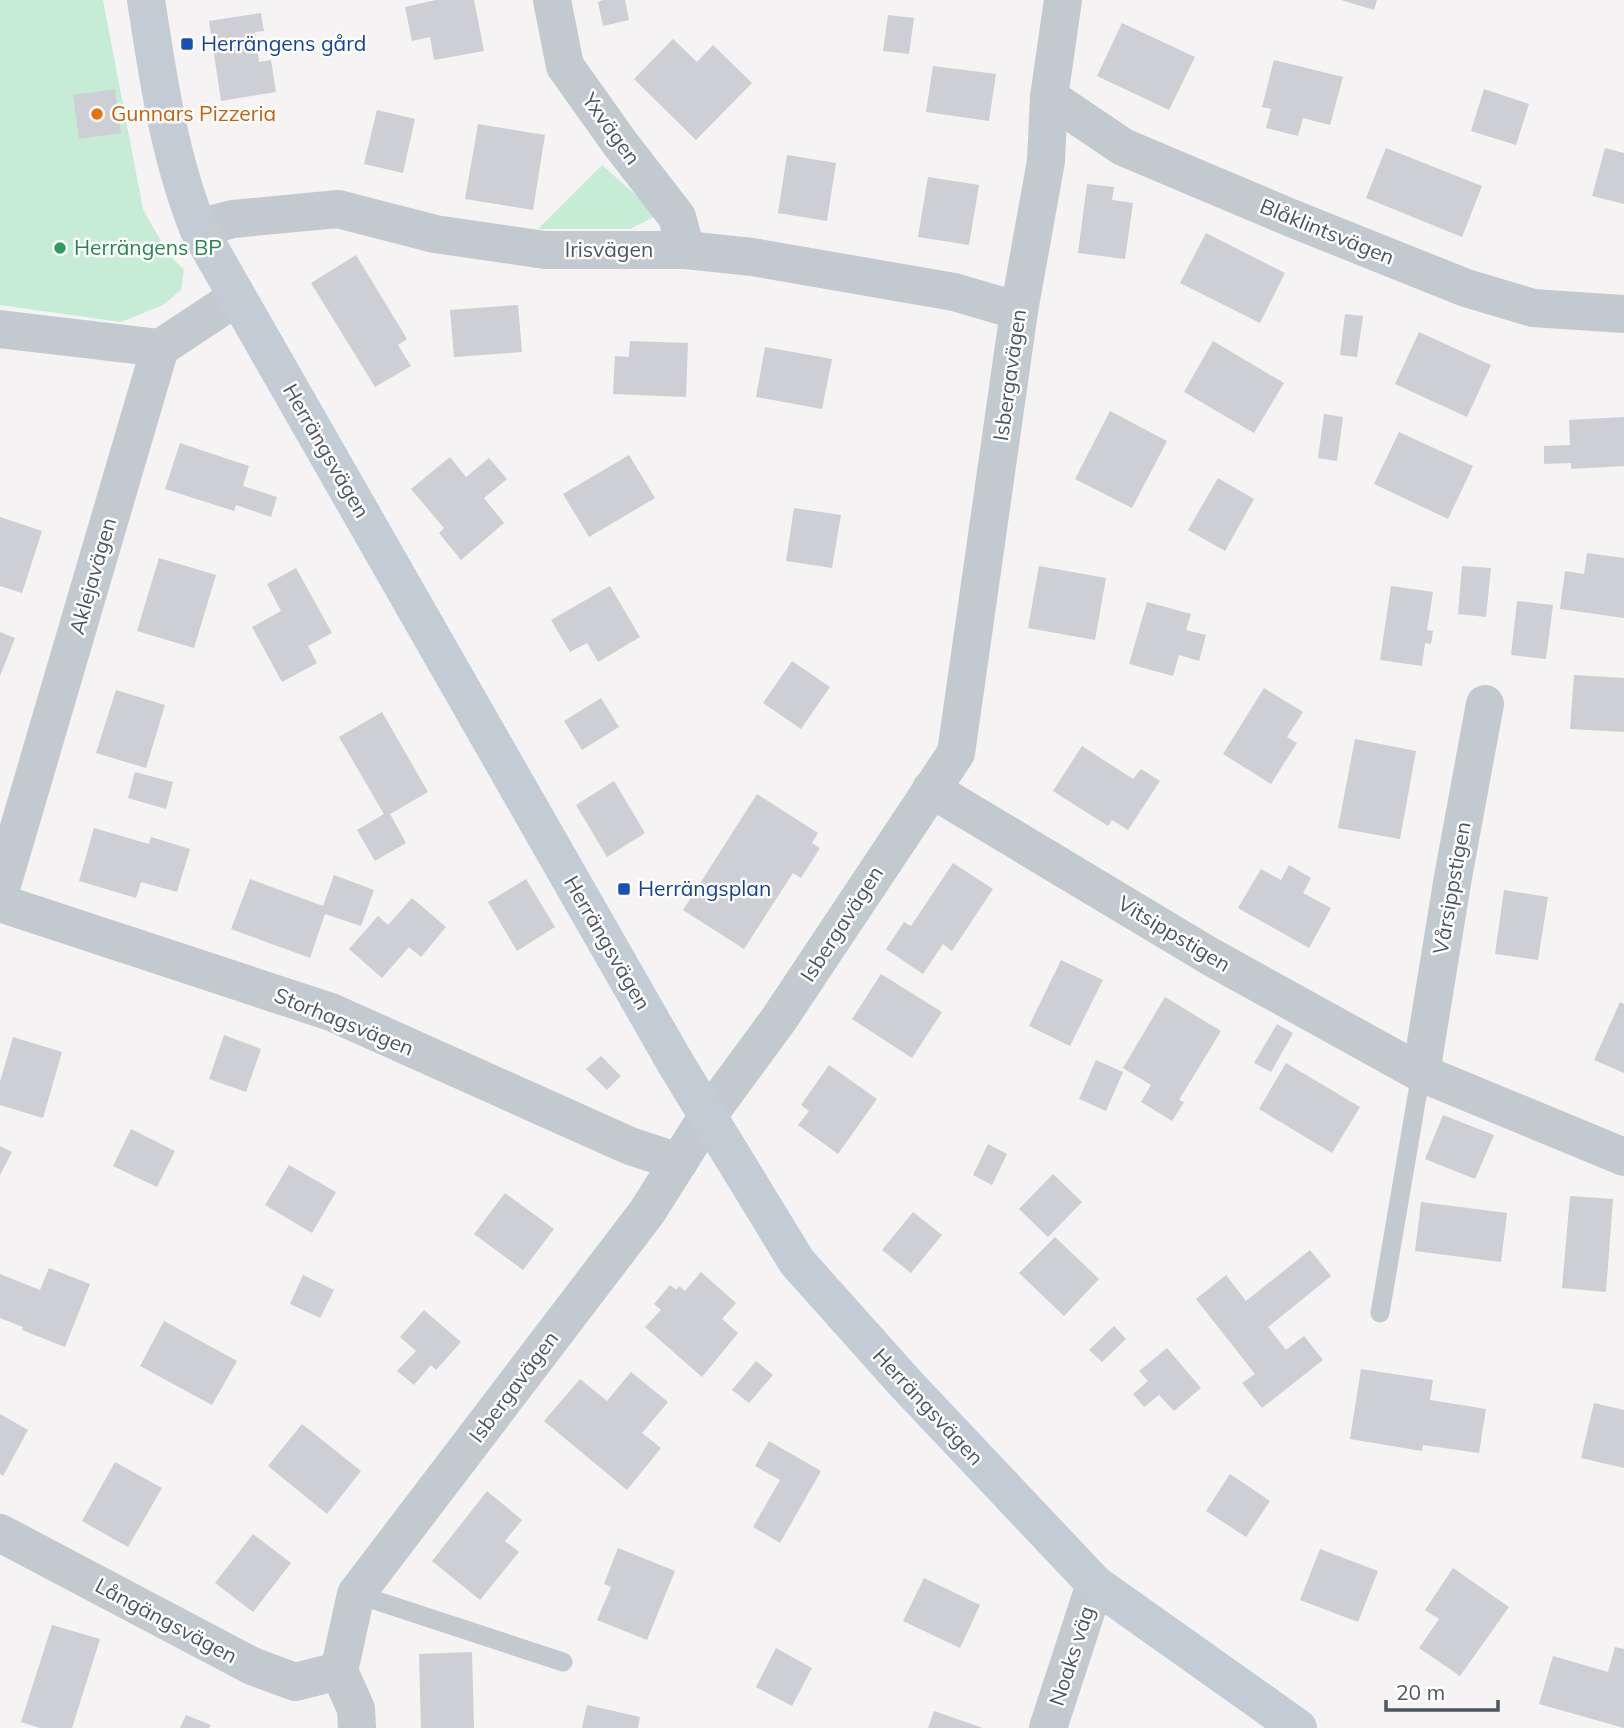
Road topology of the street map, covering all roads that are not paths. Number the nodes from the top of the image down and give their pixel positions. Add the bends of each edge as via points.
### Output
1 (146, 0) edge
2 (552, 0) edge
3 (1063, 0) edge
4 (1048, 97) junction
5 (198, 228) junction
6 (686, 250) junction
7 (237, 297) junction
8 (1019, 311) junction
9 (1624, 314) edge
10 (0, 329) edge
11 (160, 348) junction
12 (1485, 704) dead end
13 (931, 789) junction
14 (0, 892) edge
15 (0, 904) edge
16 (1421, 1073) junction
17 (707, 1117) junction
18 (1624, 1157) edge
19 (679, 1162) junction
20 (1380, 1313) dead end
21 (0, 1533) edge
22 (1096, 1584) junction
23 (356, 1594) junction
24 (563, 1662) dead end
25 (339, 1671) junction
26 (356, 1728) edge
27 (1048, 1728) edge
28 (1297, 1728) edge

1 - 5 street, Herrängsvägen via 172,151
2 - 6 street, Yxvägen via 565,66 677,217
3 - 4 street, Isbergavägen
4 - 8 street, Isbergavägen via 1046,161
4 - 9 street, Blåklintsvägen via 1123,147 1466,288 1533,308
5 - 6 street, Irisvägen via 233,219 338,209 435,234 545,250
5 - 7 street, Herrängsvägen
6 - 8 street, Irisvägen via 954,292
7 - 11 street
7 - 17 street, Herrängsvägen
8 - 13 street, Isbergavägen via 956,753
10 - 11 street
11 - 14 street, Aklejavägen
12 - 16 street, Vårsippstigen
13 - 16 street, Vitsippstigen via 1211,957
13 - 17 street, Isbergavägen via 779,1019
15 - 19 street, Storhagsvägen via 331,1012 631,1146
16 - 18 street, Vitsippstigen
16 - 20 lane
17 - 19 street, Isbergavägen
17 - 22 street, Herrängsvägen via 797,1262
19 - 23 street, Isbergavägen via 647,1212
21 - 25 street, Långängsvägen via 252,1666 295,1682
22 - 27 street, Noaks väg
22 - 28 street, Herrängsvägen
23 - 24 lane
23 - 25 street, Isbergavägen
25 - 26 street via 356,1709

